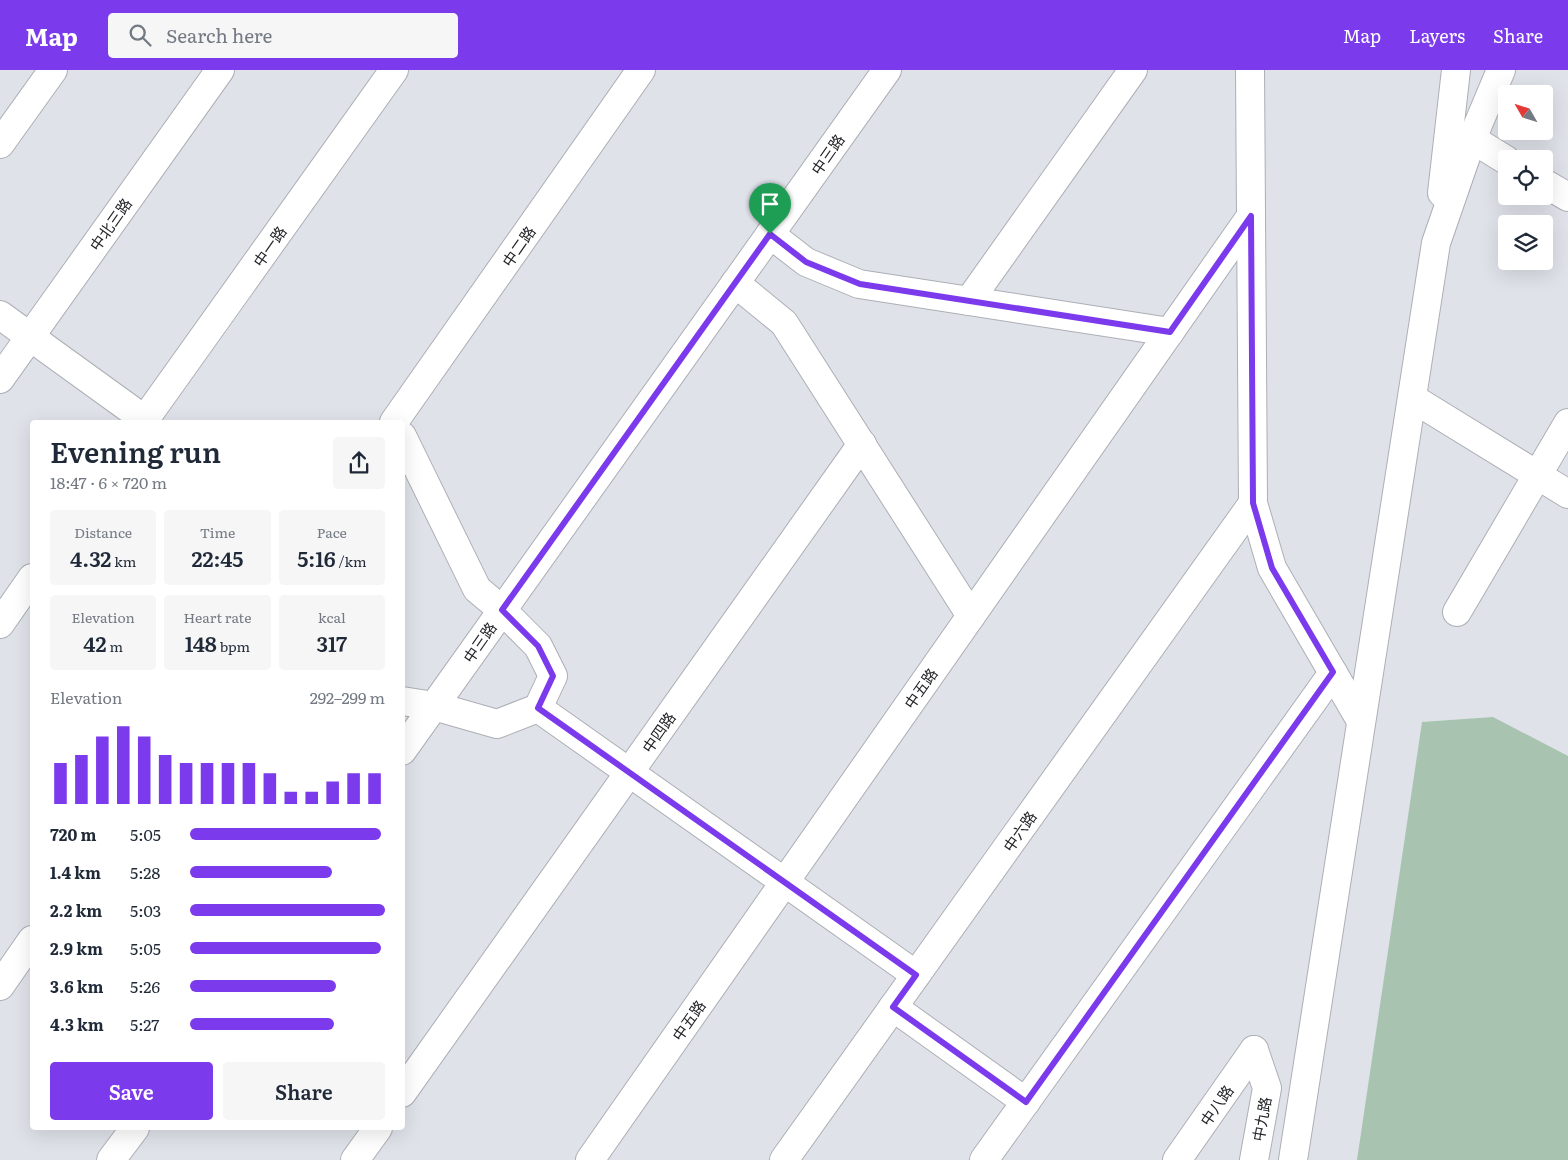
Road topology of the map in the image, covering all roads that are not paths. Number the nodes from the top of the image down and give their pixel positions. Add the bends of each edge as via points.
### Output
1 (54, 70) edge
2 (220, 70) edge
3 (394, 70) edge
4 (641, 70) edge
5 (886, 70) edge
6 (1133, 70) edge
7 (1250, 70) edge
8 (1456, 70) edge
9 (1501, 70) edge
10 (1472, 139) junction
11 (0, 144) edge
12 (1498, 155) edge
13 (1553, 188) edge
14 (1568, 197) edge
15 (1251, 216) junction
16 (770, 234) junction
17 (1436, 243) junction
18 (736, 283) junction
19 (969, 301) junction
20 (0, 315) edge
21 (1170, 332) junction
22 (30, 337) junction
23 (0, 379) edge
24 (1412, 398) junction
25 (142, 420) edge
26 (146, 420) edge
27 (400, 420) edge
28 (1568, 423) edge
29 (405, 441) edge
30 (862, 444) junction
31 (1537, 475) junction
32 (1568, 494) edge
33 (1253, 503) junction
34 (30, 581) edge
35 (502, 610) junction
36 (1457, 612) dead end
37 (971, 616) junction
38 (0, 624) edge
39 (1333, 672) junction
40 (405, 701) edge
41 (434, 706) junction
42 (538, 708) junction
43 (1361, 721) junction
44 (405, 747) edge
45 (629, 772) junction
46 (784, 882) junction
47 (30, 943) edge
48 (916, 975) junction
49 (0, 986) edge
50 (893, 1007) junction
51 (1254, 1050) joint
52 (405, 1089) edge
53 (1026, 1102) junction
54 (133, 1130) edge
55 (377, 1130) edge
56 (111, 1160) edge
57 (355, 1160) edge
58 (590, 1160) edge
59 (784, 1160) edge
60 (984, 1160) edge
61 (1178, 1160) edge
62 (1254, 1160) edge
63 (1292, 1160) edge

1 - 11 street
2 - 22 street, 中北三路
3 - 26 street, 中一路
4 - 27 street, 中二路
5 - 16 street, 中三路
6 - 19 street
7 - 15 street
8 - 17 street
9 - 10 street
10 - 12 street
10 - 17 street
13 - 14 street
15 - 21 street, 中五路
15 - 33 street
16 - 18 street, 中三路
16 - 19 street via 806,262 860,284
17 - 24 street
18 - 30 street via 784,322
18 - 35 street, 中三路
19 - 21 street
20 - 22 street
21 - 37 street, 中五路
22 - 23 street, 中北三路
22 - 25 street
24 - 31 street
24 - 43 street
28 - 31 street
29 - 35 street via 477,589
30 - 37 street
30 - 45 street, 中四路
31 - 32 street
31 - 36 street
33 - 39 street via 1272,568
33 - 48 street, 中六路
34 - 38 street
35 - 41 street, 中三路
35 - 42 street via 538,646 553,676
37 - 46 street, 中五路
39 - 43 street
39 - 53 street
40 - 41 street
41 - 42 street via 497,724
41 - 44 street, 中三路
42 - 45 street
43 - 63 street
45 - 46 street
45 - 52 street, 中四路
46 - 48 street
46 - 58 street, 中五路
47 - 49 street
48 - 50 street, 中六路
50 - 53 street
50 - 59 street, 中六路
51 - 61 street, 中八路
51 - 62 street, 中九路 via 1267,1088
53 - 60 street
54 - 56 street
55 - 57 street

